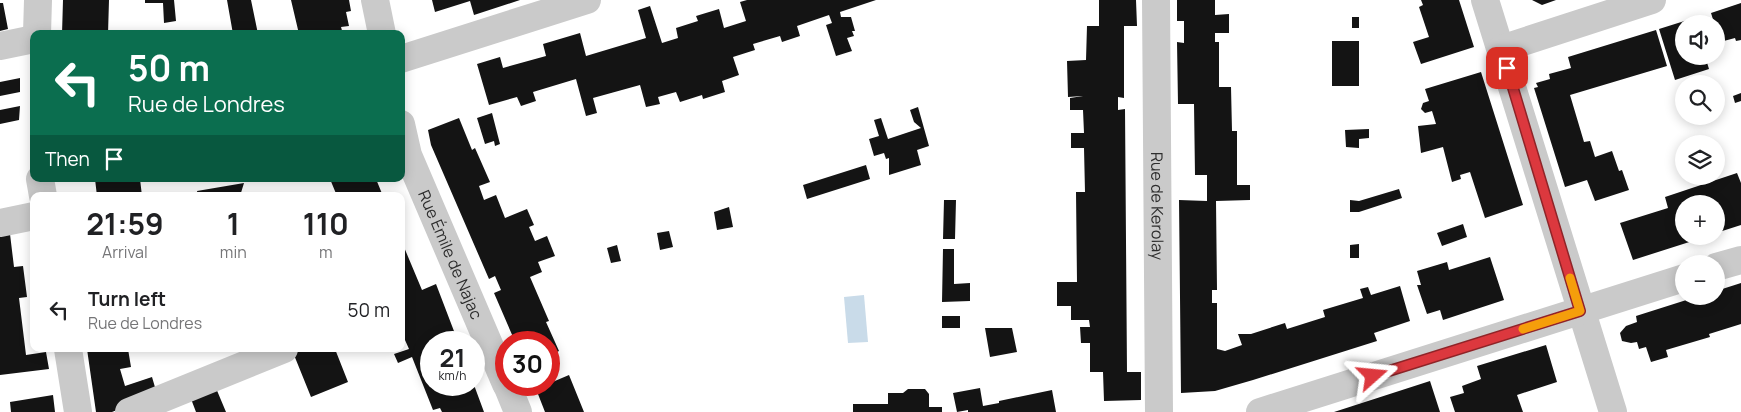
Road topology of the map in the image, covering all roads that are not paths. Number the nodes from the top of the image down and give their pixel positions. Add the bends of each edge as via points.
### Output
1 (38, 0) edge
2 (375, 0) edge
3 (587, 0) edge
4 (1156, 0) edge
5 (1485, 0) edge
6 (1652, 0) edge
7 (37, 30) edge
8 (381, 30) edge
9 (30, 40) edge
10 (0, 46) edge
11 (1501, 49) junction
12 (405, 57) edge
13 (405, 142) edge
14 (30, 217) edge
15 (0, 223) edge
16 (1741, 260) edge
17 (1725, 264) edge
18 (1675, 281) edge
19 (1580, 311) junction
20 (68, 352) edge
21 (277, 352) edge
22 (495, 359) edge
23 (511, 396) edge
24 (78, 412) edge
25 (129, 412) edge
26 (518, 412) edge
27 (1159, 412) edge
28 (1260, 412) edge
29 (1613, 412) edge

1 - 7 street
2 - 8 street
3 - 12 street
4 - 27 street, Rue de Kerolay
5 - 11 street
6 - 11 street
9 - 10 street
11 - 19 street
13 - 22 street, Rue Émile de Najac
14 - 15 street
16 - 17 street
18 - 19 street
19 - 28 street
19 - 29 street
20 - 24 street
21 - 25 street
23 - 26 street, Rue Émile de Najac

